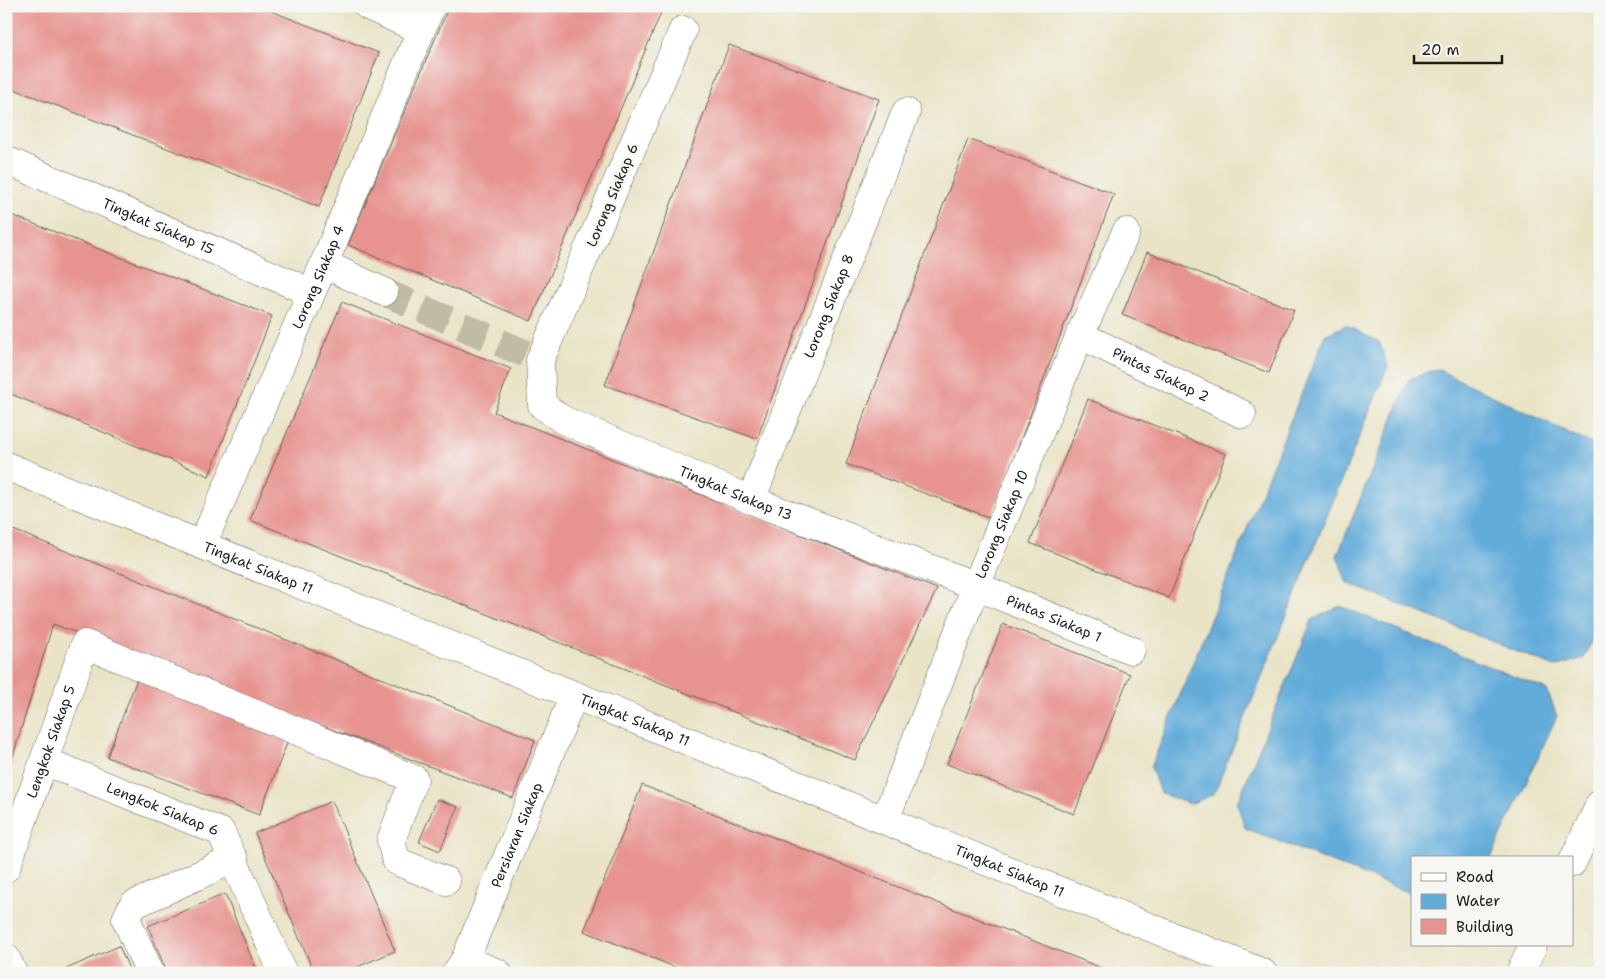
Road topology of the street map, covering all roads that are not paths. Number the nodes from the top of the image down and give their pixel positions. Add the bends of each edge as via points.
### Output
1 (368, 6) edge
2 (426, 18) edge
3 (683, 30) dead end
4 (906, 112) dead end
5 (6, 160) edge
6 (1126, 232) dead end
7 (324, 264) junction
8 (310, 292) junction
9 (384, 292) tunnel mouth
10 (1080, 335) junction
11 (540, 360) joint
12 (1242, 414) dead end
13 (6, 466) edge
14 (751, 500) junction
15 (202, 545) junction
16 (976, 586) junction
17 (1131, 650) dead end
18 (574, 695) junction
19 (44, 761) junction
20 (1600, 804) edge
21 (885, 820) junction
22 (1574, 858) edge
23 (234, 860) junction
24 (6, 868) edge
25 (446, 881) dead end
26 (1533, 946) edge
27 (6, 958) edge
28 (461, 966) edge
29 (13, 973) edge
30 (150, 973) edge
31 (283, 973) edge
32 (498, 973) edge
33 (1263, 973) edge
34 (1520, 973) edge

1 - 2 street
2 - 7 street, Lorong Siakap 4
3 - 11 street, Lorong Siakap 6
4 - 14 street, Lorong Siakap 8
5 - 8 street, Tingkat Siakap 15
6 - 10 street, Lorong Siakap 10
7 - 8 street, Lorong Siakap 4
7 - 9 street
8 - 15 street, Lorong Siakap 4
10 - 12 street, Pintas Siakap 2
10 - 16 street, Lorong Siakap 10
11 - 14 street, Tingkat Siakap 13 via 542,405 563,420
13 - 15 street, Tingkat Siakap 11
14 - 16 street, Tingkat Siakap 13
15 - 18 street, Tingkat Siakap 11
16 - 17 street, Pintas Siakap 1
16 - 21 street, Lorong Siakap 10
18 - 21 street, Tingkat Siakap 11
18 - 28 street, Persiaran Siakap
19 - 23 street, Lengkok Siakap 6 via 221,832
19 - 24 street, Lengkok Siakap 5
19 - 25 street, Lengkok Siakap 5 via 85,644 414,779 391,840 396,861
20 - 22 street
21 - 33 street, Tingkat Siakap 11
23 - 30 street via 133,905 126,919
23 - 31 street, Lengkok Siakap 6
26 - 34 street
27 - 29 street
28 - 32 street

